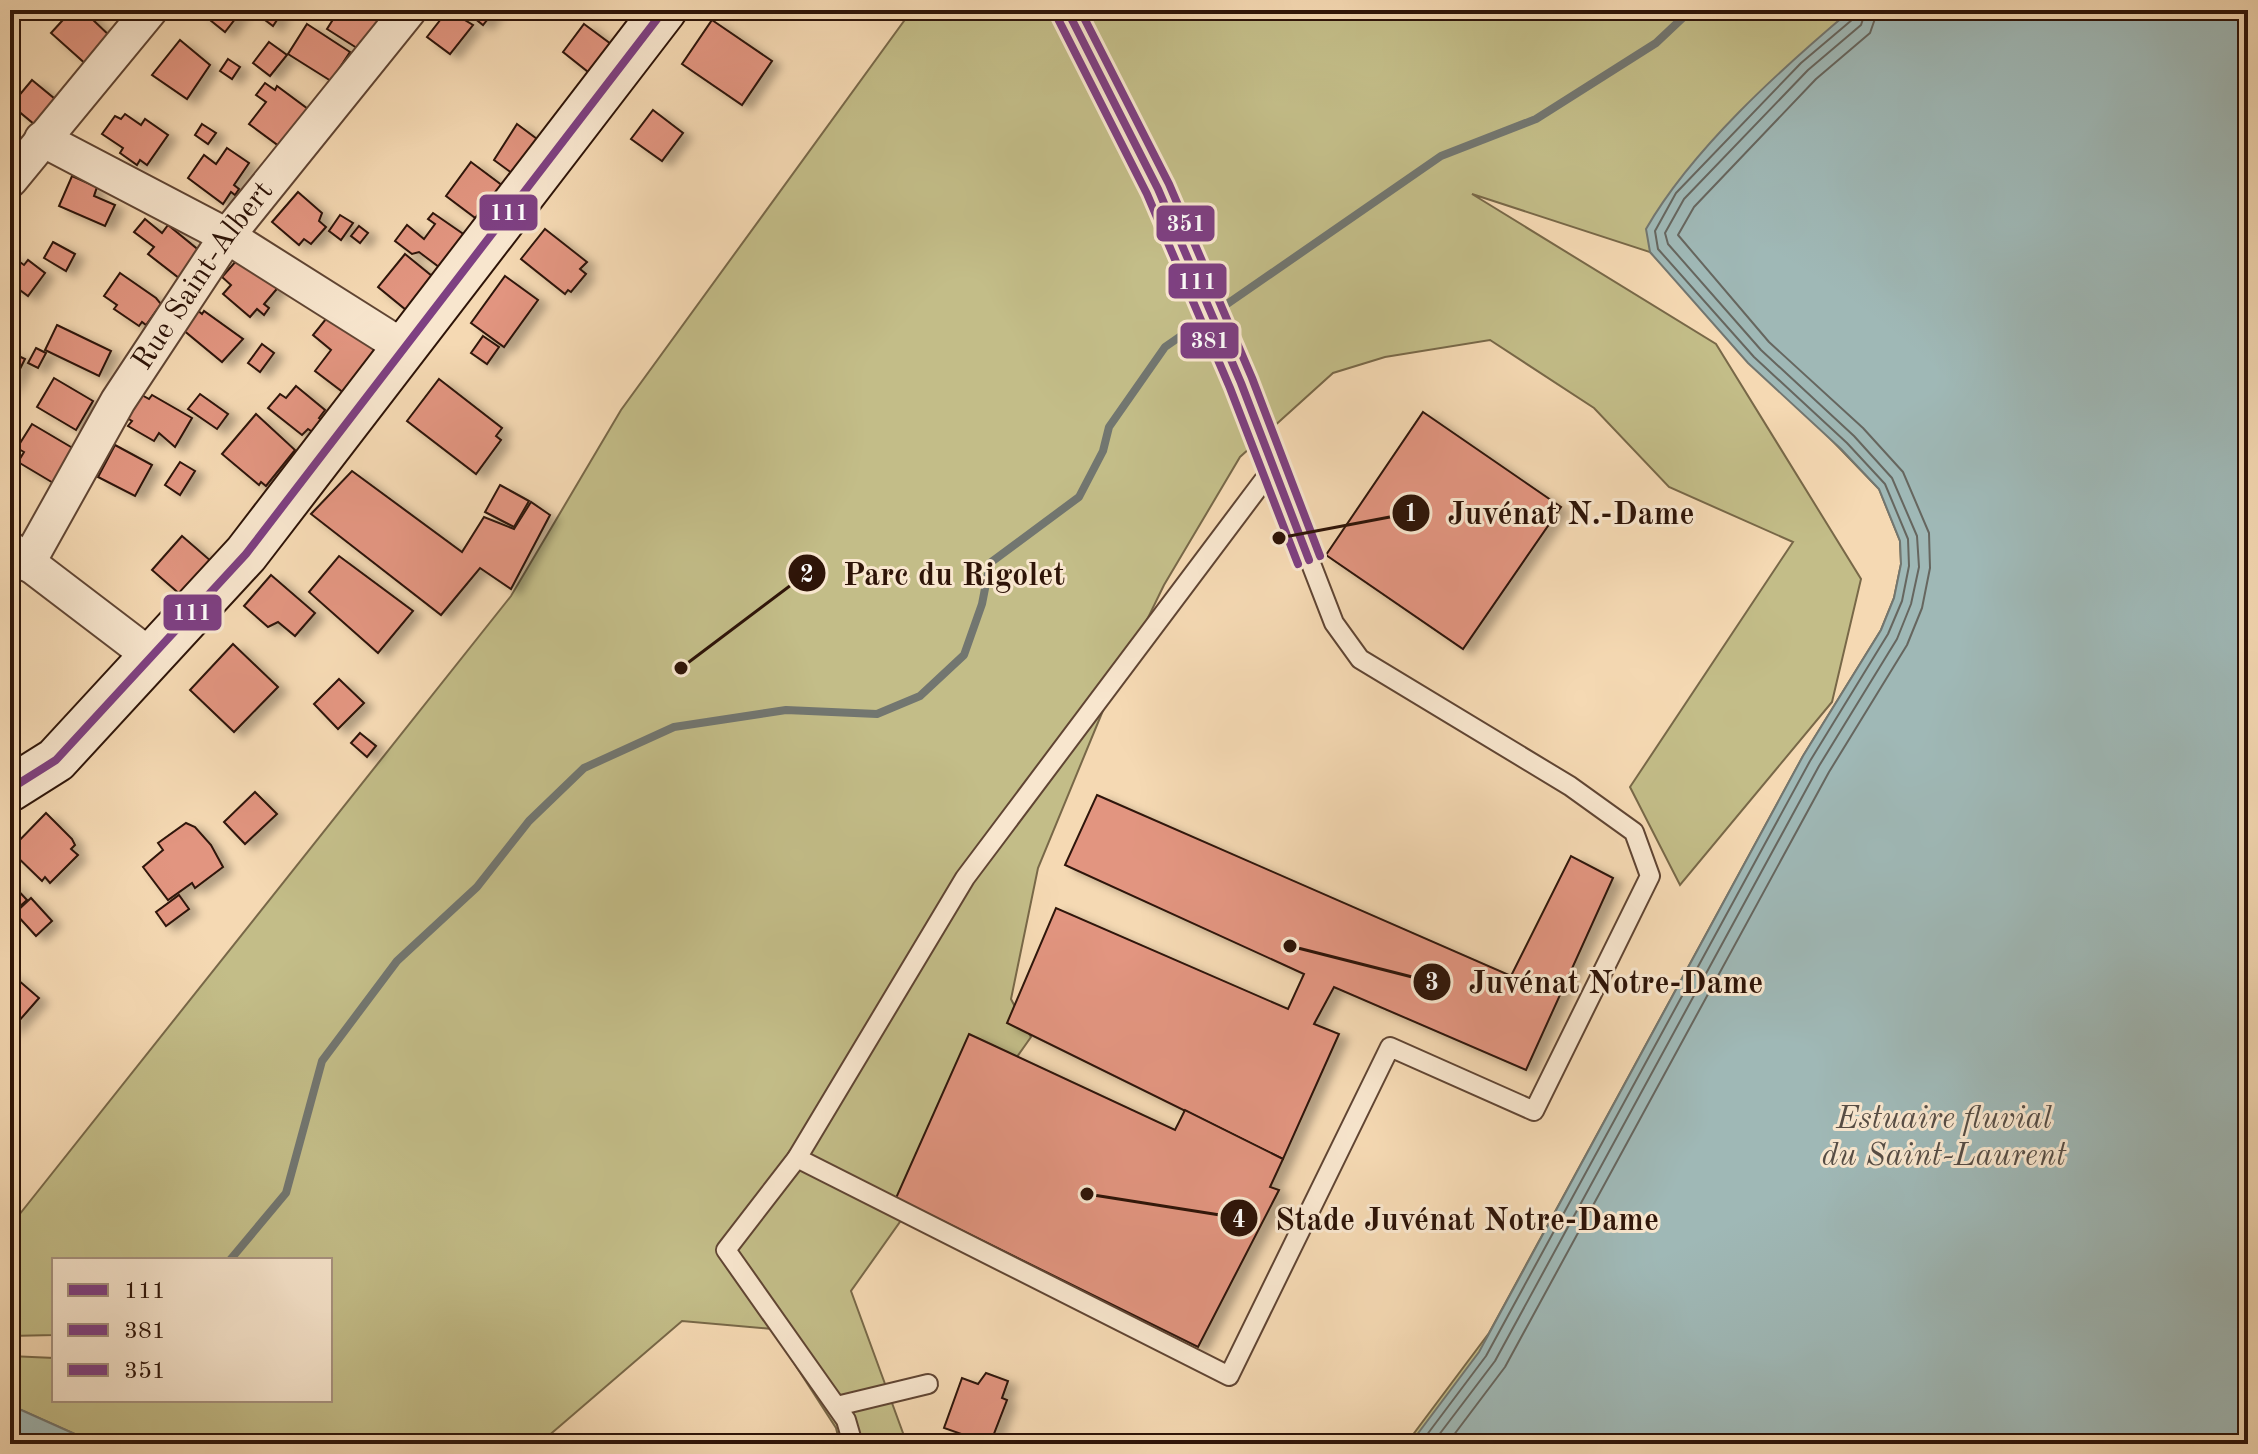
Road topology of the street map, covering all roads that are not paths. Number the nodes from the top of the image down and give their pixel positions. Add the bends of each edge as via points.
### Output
1 (150, 10) edge
2 (409, 10) edge
3 (664, 10) edge
4 (1067, 10) edge
5 (42, 139) junction
6 (10, 180) edge
7 (227, 236) junction
8 (406, 349) junction
9 (1273, 468) junction
10 (18, 556) edge
11 (153, 658) junction
12 (10, 789) edge
13 (797, 1158) junction
14 (928, 1384) dead end
15 (837, 1406) junction
16 (853, 1444) edge

1 - 5 street
2 - 7 street, Rue Saint-Albert
3 - 8 street
4 - 9 lane via 1158,189
5 - 6 street
5 - 7 street
7 - 8 street
7 - 10 street, Rue Saint-Albert
8 - 11 street via 246,554
9 - 13 lane via 965,878
9 - 13 lane via 1334,623 1360,659 1570,786 1634,832 1650,876 1534,1111 1390,1047 1229,1376
10 - 11 street
11 - 12 street via 56,760
13 - 15 lane via 726,1250
14 - 15 lane
15 - 16 lane

